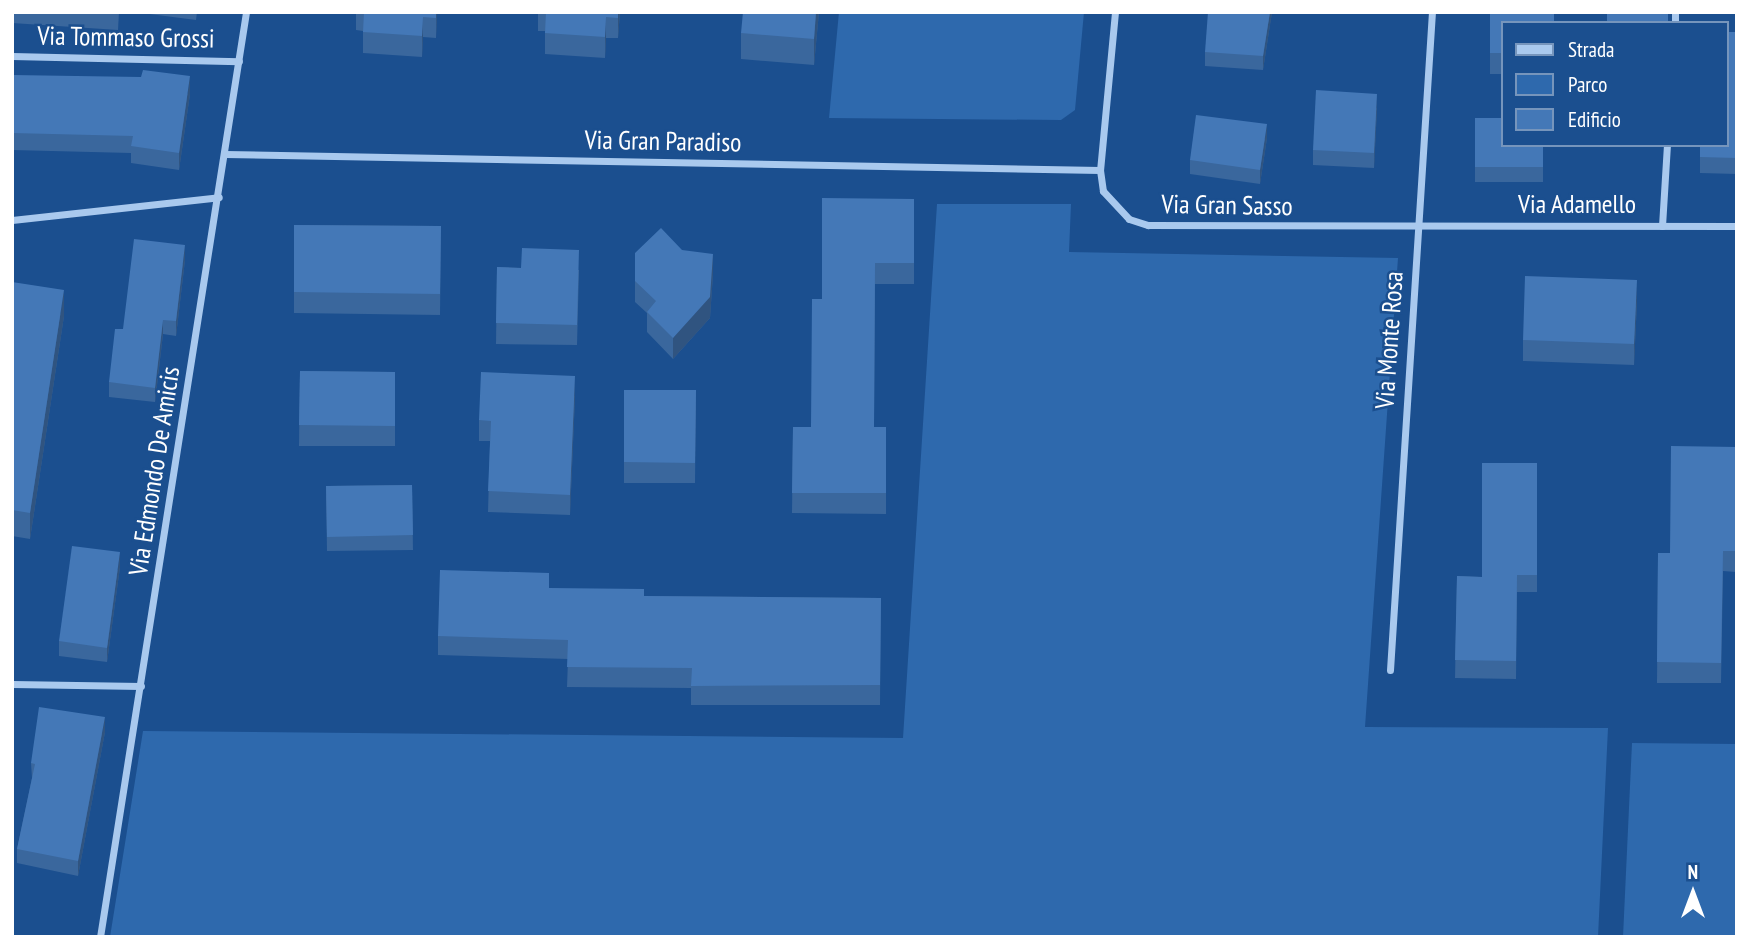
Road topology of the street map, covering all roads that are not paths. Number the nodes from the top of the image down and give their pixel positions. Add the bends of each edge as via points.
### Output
1 (246, 12) edge
2 (1115, 12) edge
3 (1432, 12) edge
4 (12, 56) edge
5 (239, 61) junction
6 (1667, 147) edge
7 (225, 154) junction
8 (1100, 170) junction
9 (219, 197) junction
10 (12, 220) edge
11 (1662, 226) junction
12 (1737, 226) edge
13 (1417, 227) junction
14 (1390, 670) dead end
15 (12, 684) edge
16 (141, 686) junction
17 (100, 937) edge

1 - 5 street, Via Edmondo De Amicis
2 - 8 street, Via Gran Sasso
3 - 13 street, Via Monte Rosa
4 - 5 street, Via Tommaso Grossi
5 - 7 street, Via Edmondo De Amicis
6 - 11 street
7 - 8 street, Via Gran Paradiso
7 - 9 street, Via Edmondo De Amicis
8 - 13 street, Via Gran Sasso via 1103,191 1115,206 1129,219 1148,225
9 - 10 street
9 - 16 street, Via Edmondo De Amicis
11 - 12 street, Via Adamello
11 - 13 street, Via Adamello
13 - 14 street, Via Monte Rosa
15 - 16 street
16 - 17 street, Via Edmondo De Amicis

